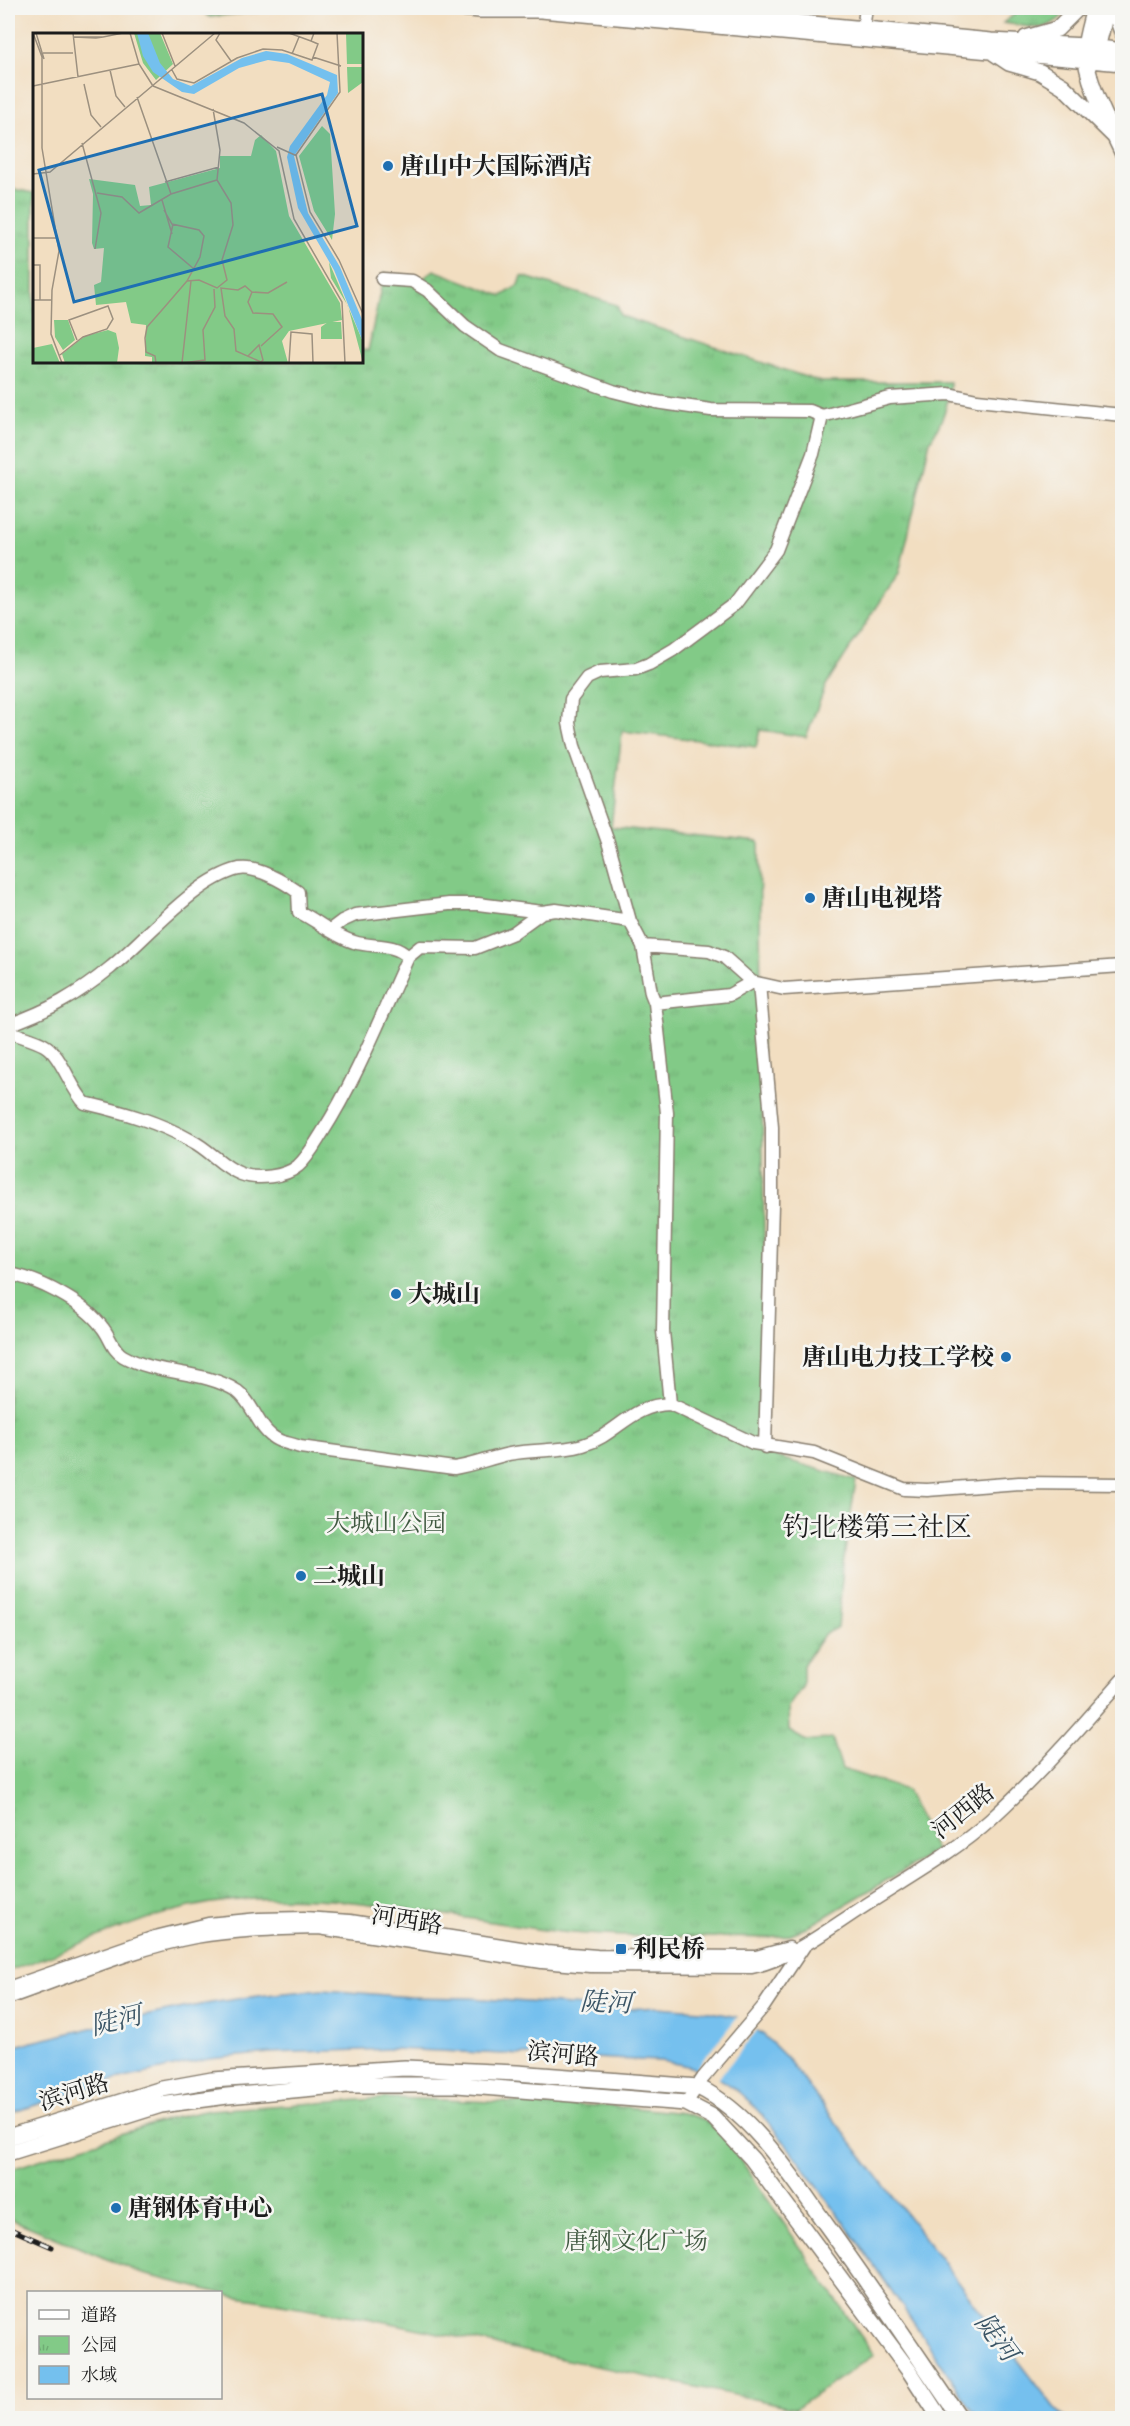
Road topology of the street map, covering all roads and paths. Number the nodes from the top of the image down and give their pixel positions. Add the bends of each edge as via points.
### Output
1 (461, 8) edge
2 (644, 8) edge
3 (866, 8) edge
4 (1078, 8) edge
5 (1094, 8) edge
6 (1107, 8) edge
7 (1118, 8) edge
8 (541, 9) edge
9 (863, 29) junction
10 (1122, 32) edge
11 (991, 46) junction
12 (1122, 51) edge
13 (1092, 53) junction
14 (1122, 63) edge
15 (1120, 139) edge
16 (382, 279) dead end
17 (1122, 415) edge
18 (822, 416) junction
19 (542, 912) junction
20 (630, 921) junction
21 (330, 930) junction
22 (644, 946) junction
23 (408, 957) junction
24 (1122, 966) edge
25 (755, 983) junction
26 (655, 1003) junction
27 (8, 1026) edge
28 (8, 1031) edge
29 (8, 1275) edge
30 (670, 1404) junction
31 (765, 1447) junction
32 (1122, 1484) edge
33 (1122, 1680) edge
34 (805, 1944) junction
35 (8, 1988) edge
36 (8, 1998) edge
37 (700, 2082) junction
38 (686, 2103) junction
39 (8, 2137) edge
40 (8, 2154) edge
41 (940, 2418) edge
42 (960, 2418) edge

1 - 8 main road
2 - 9 main road
3 - 9 street
4 - 11 main road via 1057,29
5 - 13 main road
6 - 13 main road
7 - 10 main road
8 - 11 main road
9 - 11 main road
11 - 13 main road
11 - 15 main road via 1009,63 1040,72 1063,86
12 - 13 main road
13 - 14 main road
13 - 15 main road via 1094,85
16 - 18 street via 412,281 427,290 465,326 500,350 613,391 711,410 810,411
17 - 18 street via 950,394 890,398
18 - 20 street via 813,454 776,550 735,604 649,664 587,678 571,699 568,723 574,746 609,845
19 - 20 street via 556,910
19 - 21 street via 449,904 354,915
19 - 23 street via 513,933 475,948 420,947
20 - 22 street
21 - 23 street via 357,943 401,950
21 - 27 street via 299,912 298,892 279,879 240,869 207,882 111,968 65,1002
22 - 25 street via 709,951 724,957
22 - 26 street
23 - 28 street via 335,1112 309,1153 297,1167 284,1174 243,1175 162,1125 85,1103 52,1052
24 - 25 street via 784,989
25 - 26 street via 729,995
25 - 31 street via 772,1127
26 - 30 street via 667,1113 663,1331
29 - 30 street via 51,1290 91,1312 121,1355 150,1367 203,1376 239,1393 276,1439 300,1446 454,1468 508,1454 584,1444 641,1409
30 - 31 street
31 - 32 street via 814,1454 904,1488
33 - 34 street, 河西路 via 1065,1745 991,1819 958,1845
34 - 35 street, 河西路 via 756,1957 597,1956 546,1952 350,1921 259,1919 208,1924 155,1937
34 - 36 street, 河西路 via 770,1963 752,1967 590,1966 319,1929 244,1931 152,1948
34 - 37 street via 751,2021
37 - 38 street
37 - 39 main road, 滨河路 via 405,2068 212,2080 162,2088
37 - 42 main road, 滨河路 via 737,2112 791,2176
38 - 40 main road, 滨河路 via 457,2085 347,2085 161,2105
38 - 41 main road, 滨河路 via 713,2116 752,2159

